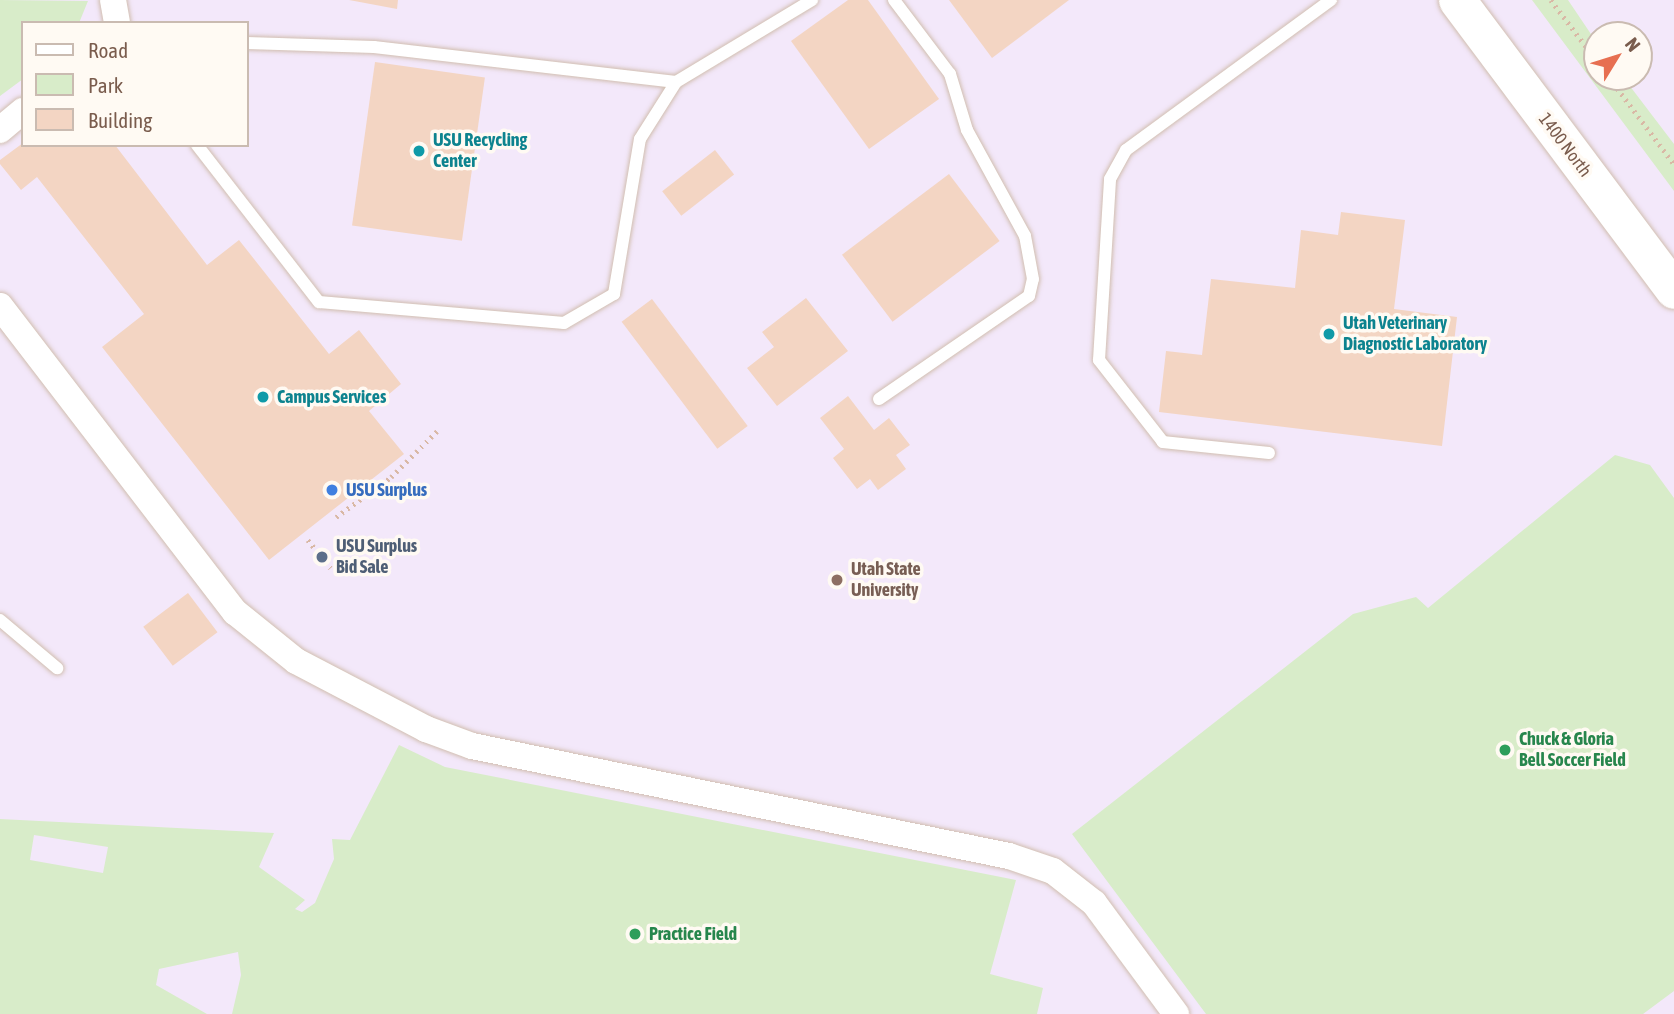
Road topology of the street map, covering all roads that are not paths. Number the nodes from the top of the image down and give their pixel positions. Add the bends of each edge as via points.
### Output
1 (113, 0) edge
2 (812, 0) edge
3 (894, 0) edge
4 (1331, 0) edge
5 (1457, 0) edge
6 (117, 21) edge
7 (248, 43) edge
8 (676, 82) junction
9 (21, 113) edge
10 (0, 130) edge
11 (199, 147) edge
12 (1674, 290) edge
13 (0, 306) edge
14 (879, 399) dead end
15 (1269, 453) dead end
16 (0, 620) edge
17 (57, 668) dead end
18 (1176, 1014) edge

1 - 6 street
2 - 8 lane
3 - 14 lane via 950,74 967,131 1025,236 1033,279 1029,296
4 - 15 lane via 1126,150 1110,179 1099,360 1163,442
5 - 12 main road, 1400 North
7 - 8 lane via 374,47
8 - 11 lane via 640,139 614,293 564,323 319,302
9 - 10 street
13 - 18 street via 234,612 296,661 426,729 472,746 1009,856 1053,871 1094,903
16 - 17 lane

